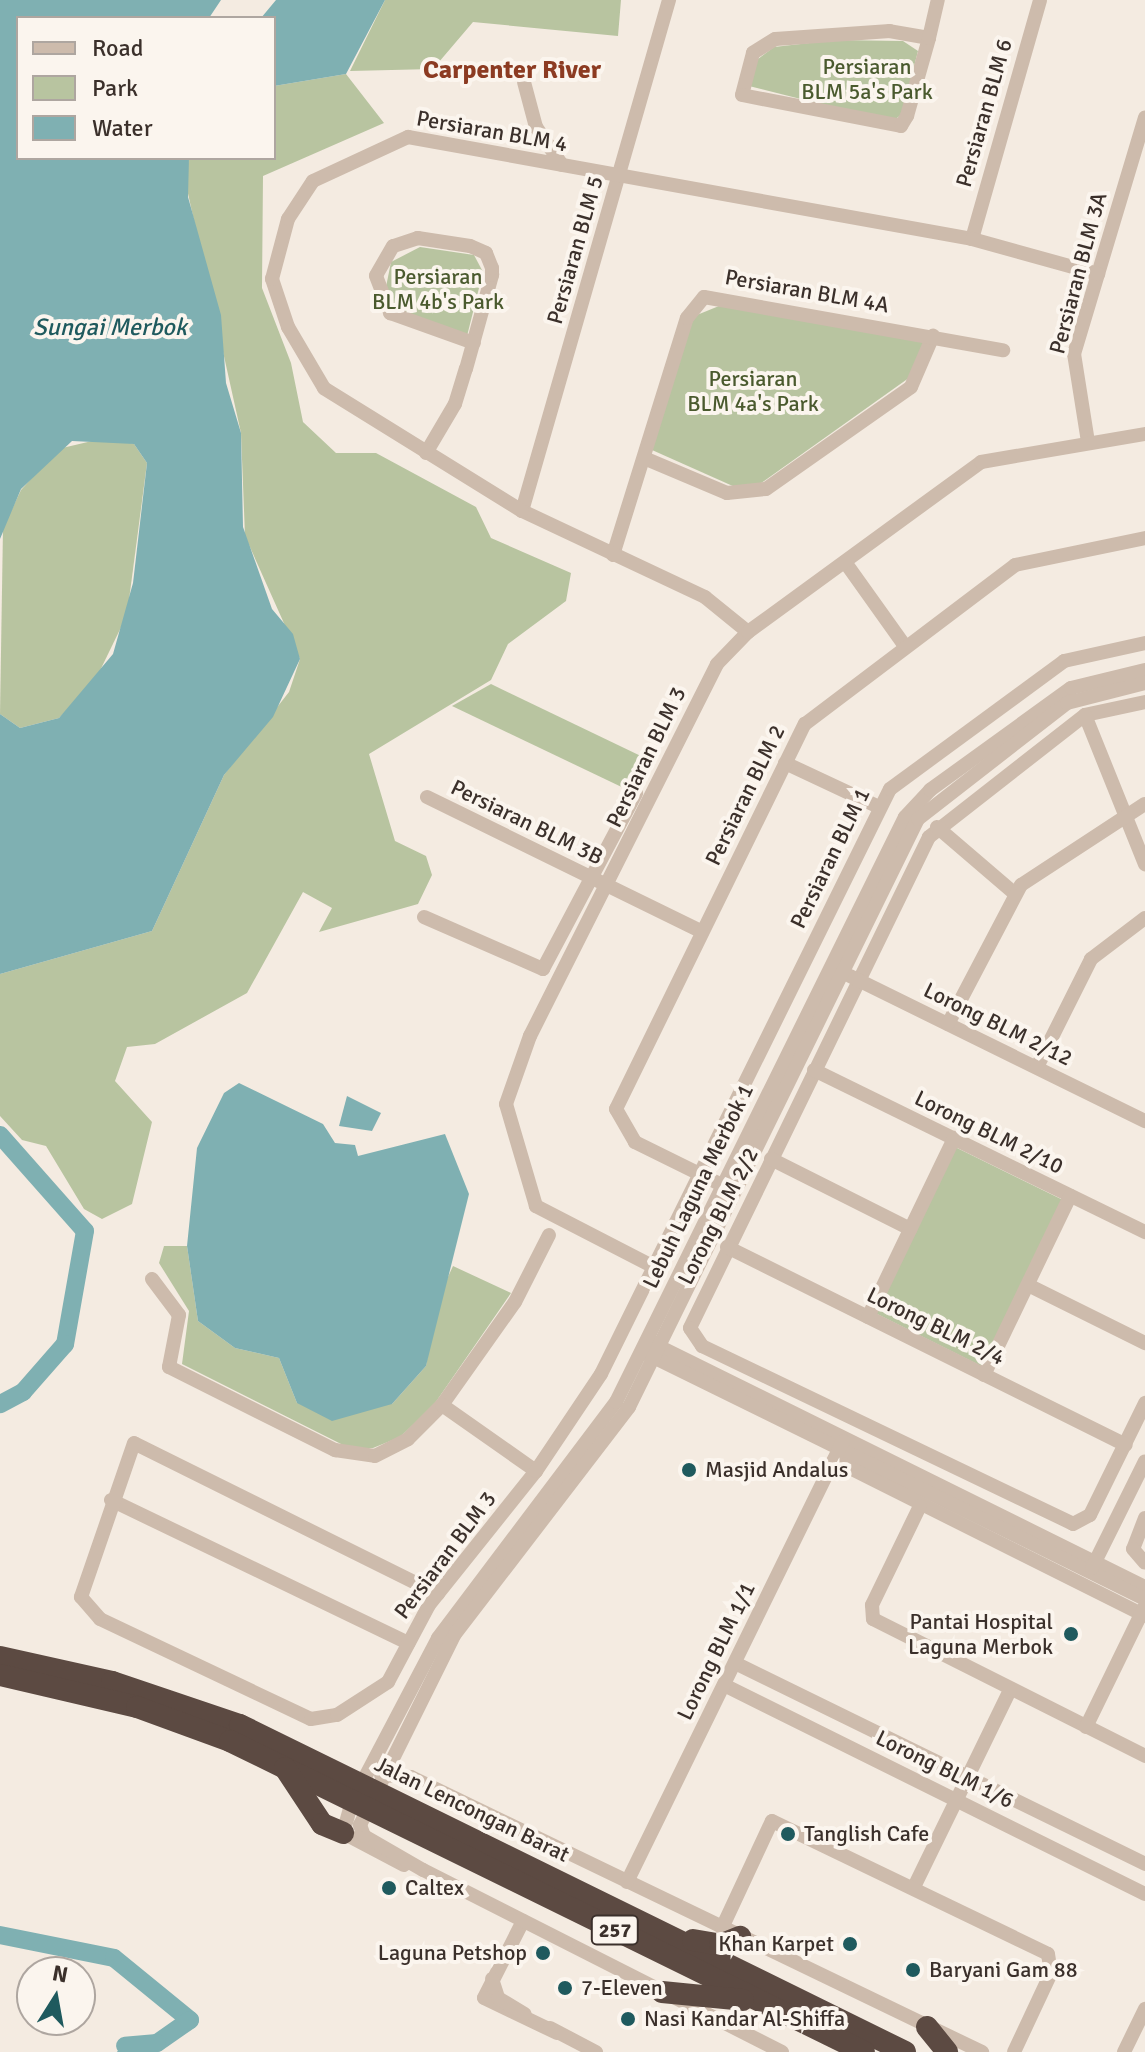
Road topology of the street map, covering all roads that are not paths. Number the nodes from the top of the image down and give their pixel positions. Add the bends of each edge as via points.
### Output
1 (669, 0) edge
2 (938, 0) edge
3 (1040, 0) edge
4 (929, 38) junction
5 (524, 82) dead end
6 (1145, 117) edge
7 (562, 165) junction
8 (618, 176) junction
9 (972, 239) junction
10 (1098, 274) junction
11 (933, 336) junction
12 (474, 343) junction
13 (1003, 350) dead end
14 (1145, 434) edge
15 (1088, 442) junction
16 (426, 453) junction
17 (644, 458) junction
18 (522, 511) junction
19 (1145, 538) edge
20 (613, 555) junction
21 (845, 562) junction
22 (748, 632) junction
23 (1145, 643) edge
24 (905, 646) junction
25 (1145, 670) edge
26 (1145, 683) edge
27 (1145, 702) edge
28 (1085, 715) junction
29 (785, 763) junction
30 (636, 793) dead end
31 (427, 797) dead end
32 (1145, 804) edge
33 (879, 807) junction
34 (1124, 812) junction
35 (937, 827) junction
36 (1145, 864) edge
37 (592, 879) junction
38 (607, 886) junction
39 (1014, 893) junction
40 (424, 917) dead end
41 (1145, 918) edge
42 (702, 932) junction
43 (836, 970) junction
44 (858, 980) junction
45 (948, 1024) junction
46 (1037, 1067) junction
47 (814, 1070) junction
48 (1145, 1121) edge
49 (954, 1138) junction
50 (771, 1159) junction
51 (699, 1174) junction
52 (727, 1188) junction
53 (1070, 1196) junction
54 (910, 1229) junction
55 (1145, 1232) edge
56 (549, 1235) dead end
57 (727, 1247) junction
58 (654, 1267) junction
59 (152, 1279) dead end
60 (1028, 1285) junction
61 (868, 1317) junction
62 (1145, 1343) edge
63 (649, 1349) junction
64 (984, 1375) junction
65 (1145, 1403) edge
66 (442, 1405) junction
67 (1125, 1445) junction
68 (839, 1449) junction
69 (1145, 1461) edge
70 (536, 1471) junction
71 (863, 1479) junction
72 (822, 1484) junction
73 (111, 1500) junction
74 (920, 1506) junction
75 (1145, 1518) edge
76 (1145, 1563) edge
77 (1093, 1567) junction
78 (1145, 1587) edge
79 (438, 1594) junction
80 (1145, 1599) edge
81 (1144, 1612) edge
82 (408, 1643) junction
83 (0, 1657) edge
84 (735, 1663) junction
85 (0, 1675) edge
86 (50, 1676) junction
87 (724, 1685) junction
88 (1010, 1690) junction
89 (1086, 1727) junction
90 (391, 1753) junction
91 (1145, 1756) edge
92 (285, 1768) junction
93 (411, 1777) junction
94 (967, 1778) junction
95 (367, 1791) junction
96 (957, 1799) junction
97 (343, 1833) junction
98 (1145, 1864) edge
99 (423, 1870) junction
100 (627, 1882) junction
101 (914, 1887) junction
102 (1145, 1894) edge
103 (523, 1921) junction
104 (731, 1932) junction
105 (672, 1937) junction
106 (662, 1992) junction
107 (767, 2006) junction
108 (1145, 2009) edge
109 (927, 2027) junction
110 (562, 2036) junction
111 (559, 2052) edge
112 (596, 2052) edge
113 (782, 2052) edge
114 (864, 2052) edge
115 (905, 2052) edge
116 (947, 2052) edge
117 (982, 2052) edge
118 (1014, 2052) edge
119 (1124, 2052) edge

1 - 8 street, Persiaran BLM 5
2 - 4 street
3 - 9 street, Persiaran BLM 6
4 - 4 street via 876,31 775,39 753,53 742,95 901,126
5 - 7 street via 536,127
6 - 10 street, Persiaran BLM 3A
7 - 8 street, Persiaran BLM 4
7 - 16 street, Persiaran BLM 4 via 399,138 326,170 297,200 272,279 306,363 335,397
8 - 9 street, Persiaran BLM 4
8 - 18 street, Persiaran BLM 5
9 - 10 street, Persiaran BLM 4
10 - 15 street, Persiaran BLM 3A via 1074,354
11 - 13 street, Persiaran BLM 4A
11 - 17 street via 911,387 766,489 727,493
11 - 17 street, Persiaran BLM 4A via 704,297 687,318
12 - 12 street via 390,313 376,276 386,253 418,238 486,253 492,275
12 - 16 street via 455,404
14 - 15 street, Persiaran BLM 3
15 - 21 street, Persiaran BLM 3 via 981,462
16 - 18 street, Persiaran BLM 4
17 - 20 street, Persiaran BLM 4A
18 - 20 street, Persiaran BLM 4
19 - 24 street, Persiaran BLM 2 via 1023,561
20 - 22 street, Persiaran BLM 4 via 705,597
21 - 22 street, Persiaran BLM 3
21 - 24 street
22 - 38 street, Persiaran BLM 3 via 713,671
23 - 33 street, Persiaran BLM 1 via 1064,661 895,783
24 - 29 street, Persiaran BLM 2 via 811,717
25 - 43 street, Lebuh Laguna Merbok 1 via 1071,688 920,799
26 - 43 street, Lebuh Laguna Merbok 1 via 1080,695 924,812
27 - 28 street, Lorong BLM 2/2
28 - 34 street
28 - 35 street, Lorong BLM 2/2
29 - 33 street
29 - 42 street, Persiaran BLM 2
30 - 37 street
31 - 37 street, Persiaran BLM 3B
32 - 34 street
33 - 51 street, Persiaran BLM 1
34 - 36 street
34 - 39 street
35 - 39 street
35 - 44 street, Lorong BLM 2/2
37 - 38 street, Persiaran BLM 3B
37 - 40 street via 543,969
38 - 42 street, Persiaran BLM 3B
38 - 58 street, Persiaran BLM 3 via 517,1065 506,1113 540,1211
39 - 45 street
41 - 46 street via 1091,959
42 - 51 street, Persiaran BLM 2 via 616,1114 635,1142
43 - 44 street, Lorong BLM 2/12
43 - 52 street, Lebuh Laguna Merbok 1
44 - 45 street, Lorong BLM 2/12
44 - 47 street, Lorong BLM 2/2
45 - 46 street, Lorong BLM 2/12
46 - 48 street, Lorong BLM 2/12
47 - 49 street, Lorong BLM 2/10
47 - 50 street, Lorong BLM 2/2
49 - 53 street, Lorong BLM 2/10
49 - 54 street
50 - 54 street
50 - 57 street, Lorong BLM 2/2
51 - 52 street, Persiaran BLM 2
51 - 58 street, Persiaran BLM 3
52 - 63 street, Lebuh Laguna Merbok 1
53 - 55 street, Lorong BLM 2/10
53 - 60 street
54 - 61 street
56 - 66 street via 515,1302
57 - 61 street, Lorong BLM 2/4
57 - 67 street, Lorong BLM 2/2 via 690,1323 702,1346 1073,1524 1086,1521
58 - 70 street, Persiaran BLM 3 via 601,1374
59 - 66 street via 179,1315 169,1367 335,1450 384,1453
60 - 62 street
60 - 64 street
61 - 64 street, Lorong BLM 2/4
63 - 68 street
63 - 90 street, Lebuh Laguna Merbok 1 via 622,1417 455,1634
63 - 95 street, Lebuh Laguna Merbok 1 via 612,1409 438,1638
64 - 67 street, Lorong BLM 2/4
65 - 67 street, Lorong BLM 2/2
66 - 70 street
68 - 71 street
68 - 72 street, Lorong BLM 1/1
68 - 77 street
69 - 77 street
70 - 79 street, Persiaran BLM 3
71 - 72 street
71 - 74 street
72 - 84 street, Lorong BLM 1/1
73 - 79 street, Persiaran BLM 3 via 127,1447 140,1445
73 - 82 street
73 - 82 street, Persiaran BLM 3 via 83,1604 141,1639 317,1720 384,1686
74 - 81 street
74 - 88 street via 871,1615
75 - 76 street via 1133,1549
77 - 78 street
77 - 80 street
79 - 82 street, Persiaran BLM 3
81 - 89 street
83 - 86 highway, Jalan Lencongan Barat / 257
84 - 87 street, Lorong BLM 1/1
84 - 94 street, Lorong BLM 1/6
85 - 86 highway, Jalan Lencongan Barat / 257
86 - 92 highway, Jalan Lencongan Barat / 257 via 190,1726
86 - 95 highway, Jalan Lencongan Barat / 257 via 198,1708
87 - 96 street, Lorong BLM 1/6
87 - 100 street, Lorong BLM 1/1
88 - 89 street
88 - 94 street
89 - 91 street
90 - 93 street
90 - 95 street, Lebuh Laguna Merbok 1
92 - 95 highway, Jalan Lencongan Barat / 257
92 - 97 highway via 322,1824
93 - 95 street
93 - 100 street
94 - 96 street
94 - 98 street, Lorong BLM 1/6
95 - 97 street
95 - 99 street via 364,1836
95 - 105 highway, Jalan Lencongan Barat / 257
95 - 107 highway, Jalan Lencongan Barat / 257
96 - 101 street
96 - 102 street, Lorong BLM 1/6
97 - 99 street
99 - 103 street
100 - 104 street
101 - 104 street via 772,1821
101 - 118 street via 1051,1957 1051,1973
103 - 106 street
103 - 110 street via 492,1979 498,1998
104 - 105 highway via 709,1945
104 - 109 street
105 - 115 highway, Jalan Lencongan Barat / 257
106 - 107 highway
106 - 113 street
107 - 114 highway, Jalan Lencongan Barat / 257
108 - 119 street
109 - 116 highway
109 - 117 street
110 - 111 street
110 - 112 street

